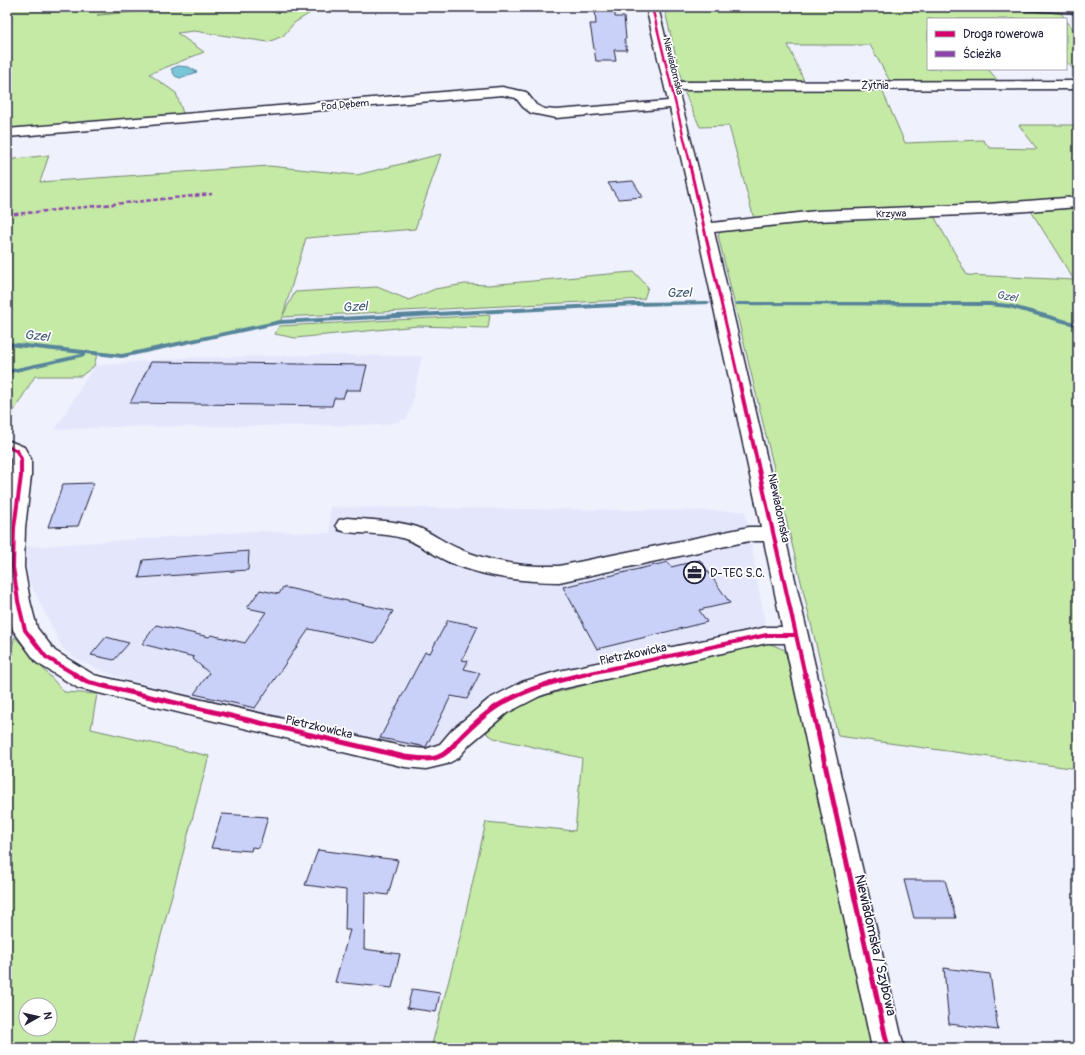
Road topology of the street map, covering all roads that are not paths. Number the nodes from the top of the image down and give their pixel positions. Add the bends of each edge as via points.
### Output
1 (652, 7) edge
2 (1025, 7) edge
3 (1078, 10) edge
4 (1078, 85) edge
5 (671, 86) junction
6 (675, 104) junction
7 (7, 133) edge
8 (1078, 202) edge
9 (705, 229) junction
10 (7, 446) edge
11 (347, 526) dead end
12 (774, 534) junction
13 (796, 635) junction
14 (843, 846) joint
15 (888, 1048) edge

1 - 5 street, Niewiadomska
2 - 3 street
4 - 5 street, Żytnia
5 - 6 street, Niewiadomska
6 - 7 street, Pod Dębem via 556,114 534,110 525,102 522,95 502,91
6 - 9 street, Niewiadomska
8 - 9 street, Krzywa via 988,209 816,216
9 - 12 street, Niewiadomska
10 - 13 street, Pietrzkowicka via 17,451 21,459 13,566 25,630 46,657 87,682 426,760 449,751 461,737 498,706 531,689 559,680 767,635
11 - 12 street via 406,531 420,536 445,552 477,564 543,574 559,574 749,534
12 - 13 street, Niewiadomska
13 - 14 street, Niewiadomska
14 - 15 street, Niewiadomska / Szybowa

